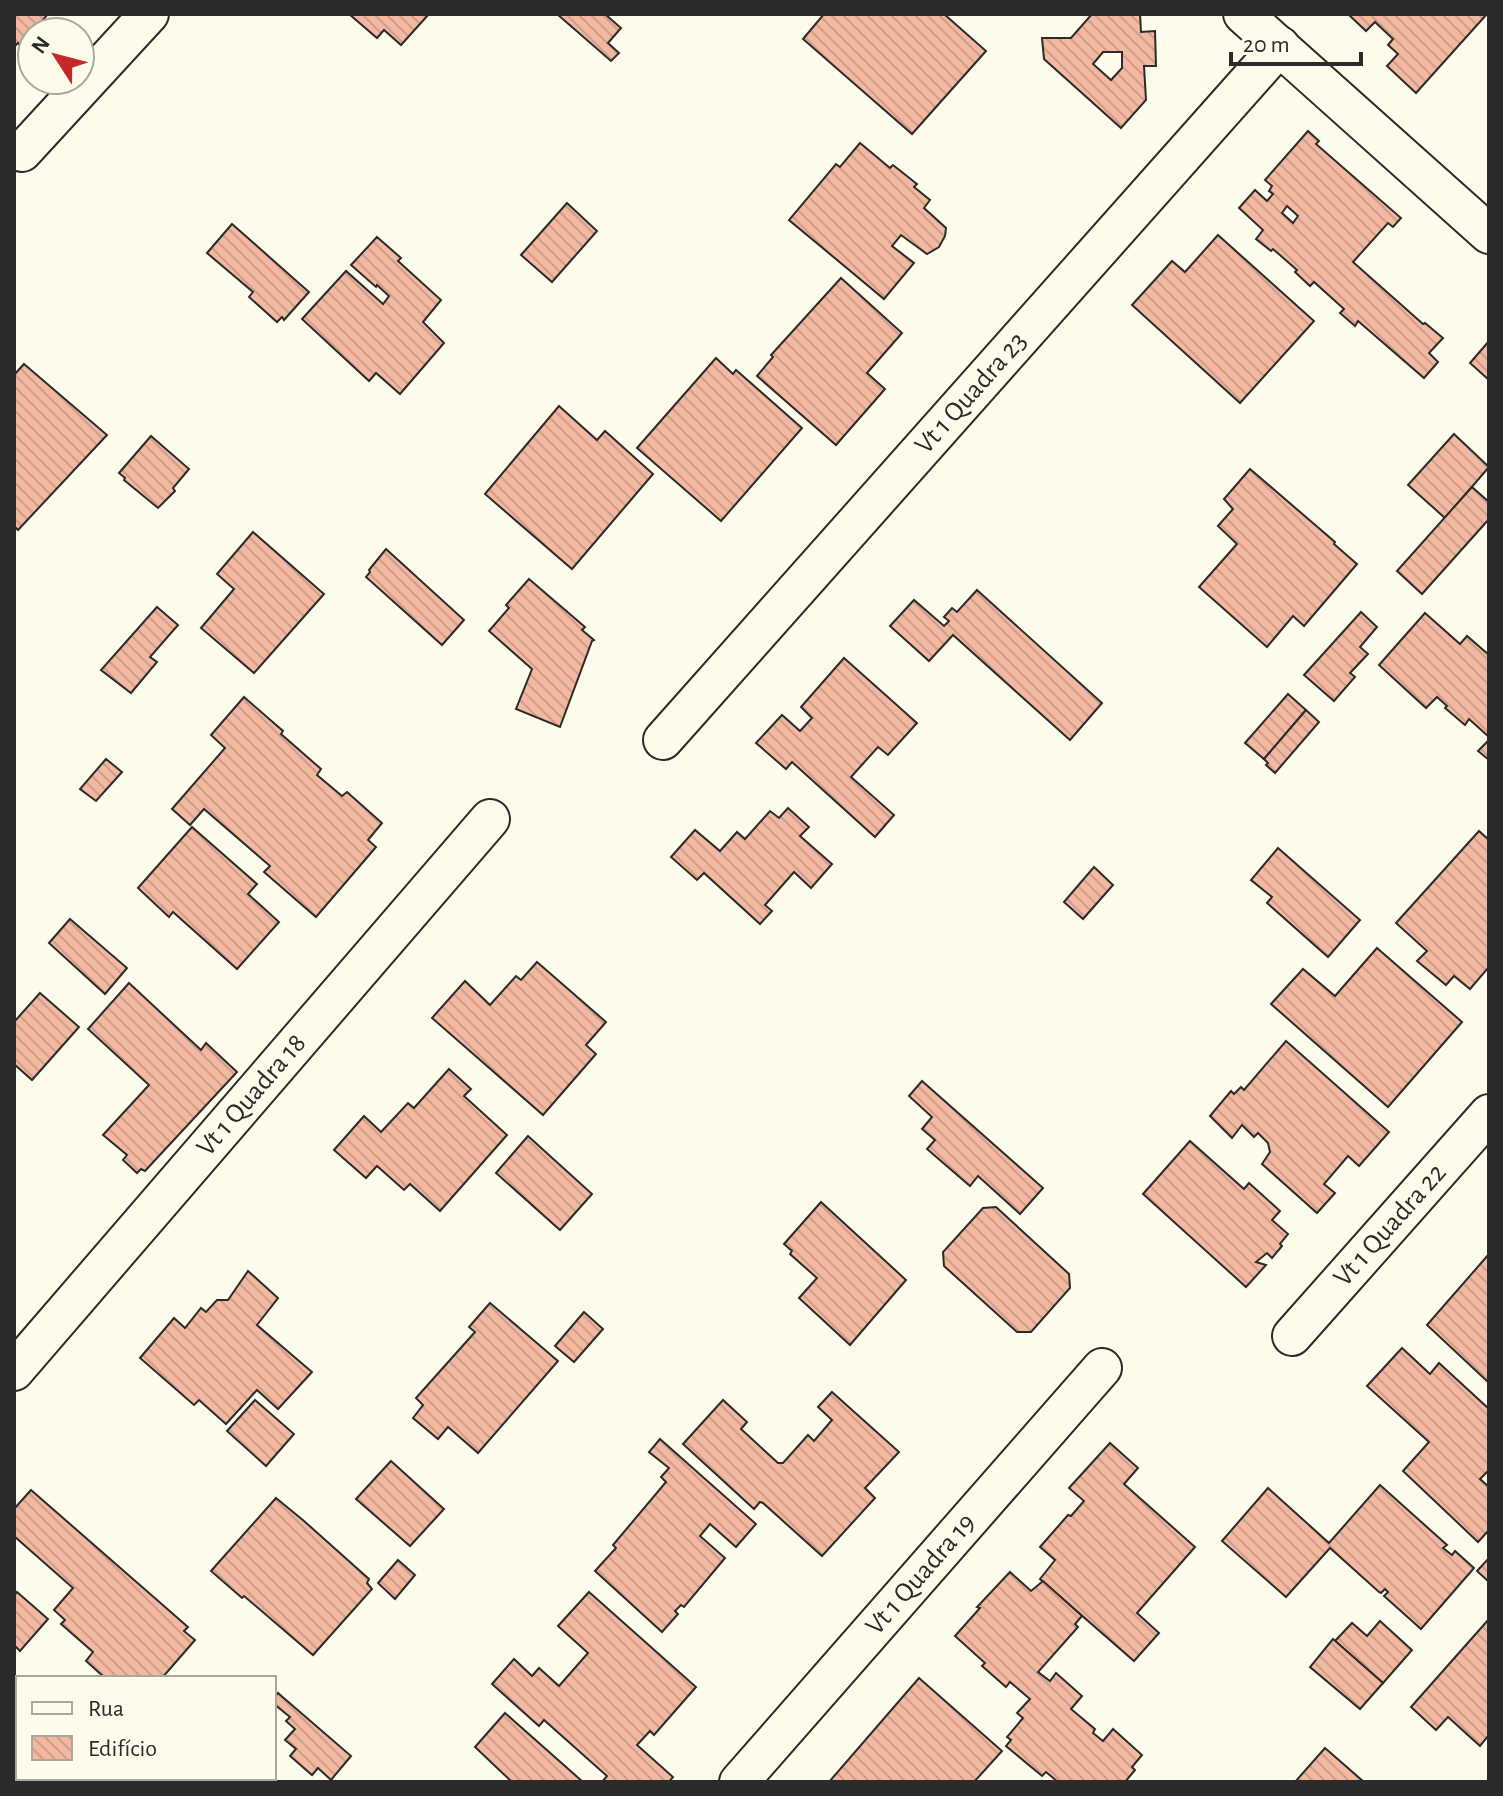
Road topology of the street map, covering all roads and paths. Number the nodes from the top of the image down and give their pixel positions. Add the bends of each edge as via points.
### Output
1 (149, 14) edge
2 (1243, 14) edge
3 (1280, 46) junction
4 (22, 152) dead end
5 (1489, 234) edge
6 (663, 740) dead end
7 (490, 819) dead end
8 (1489, 1114) edge
9 (1292, 1336) dead end
10 (1102, 1368) dead end
11 (14, 1371) edge
12 (739, 1782) edge

1 - 4 street
2 - 3 street
3 - 5 street
3 - 6 street, Vt 1 Quadra 23
7 - 11 street, Vt 1 Quadra 18
8 - 9 street, Vt 1 Quadra 22
10 - 12 street, Vt 1 Quadra 19

